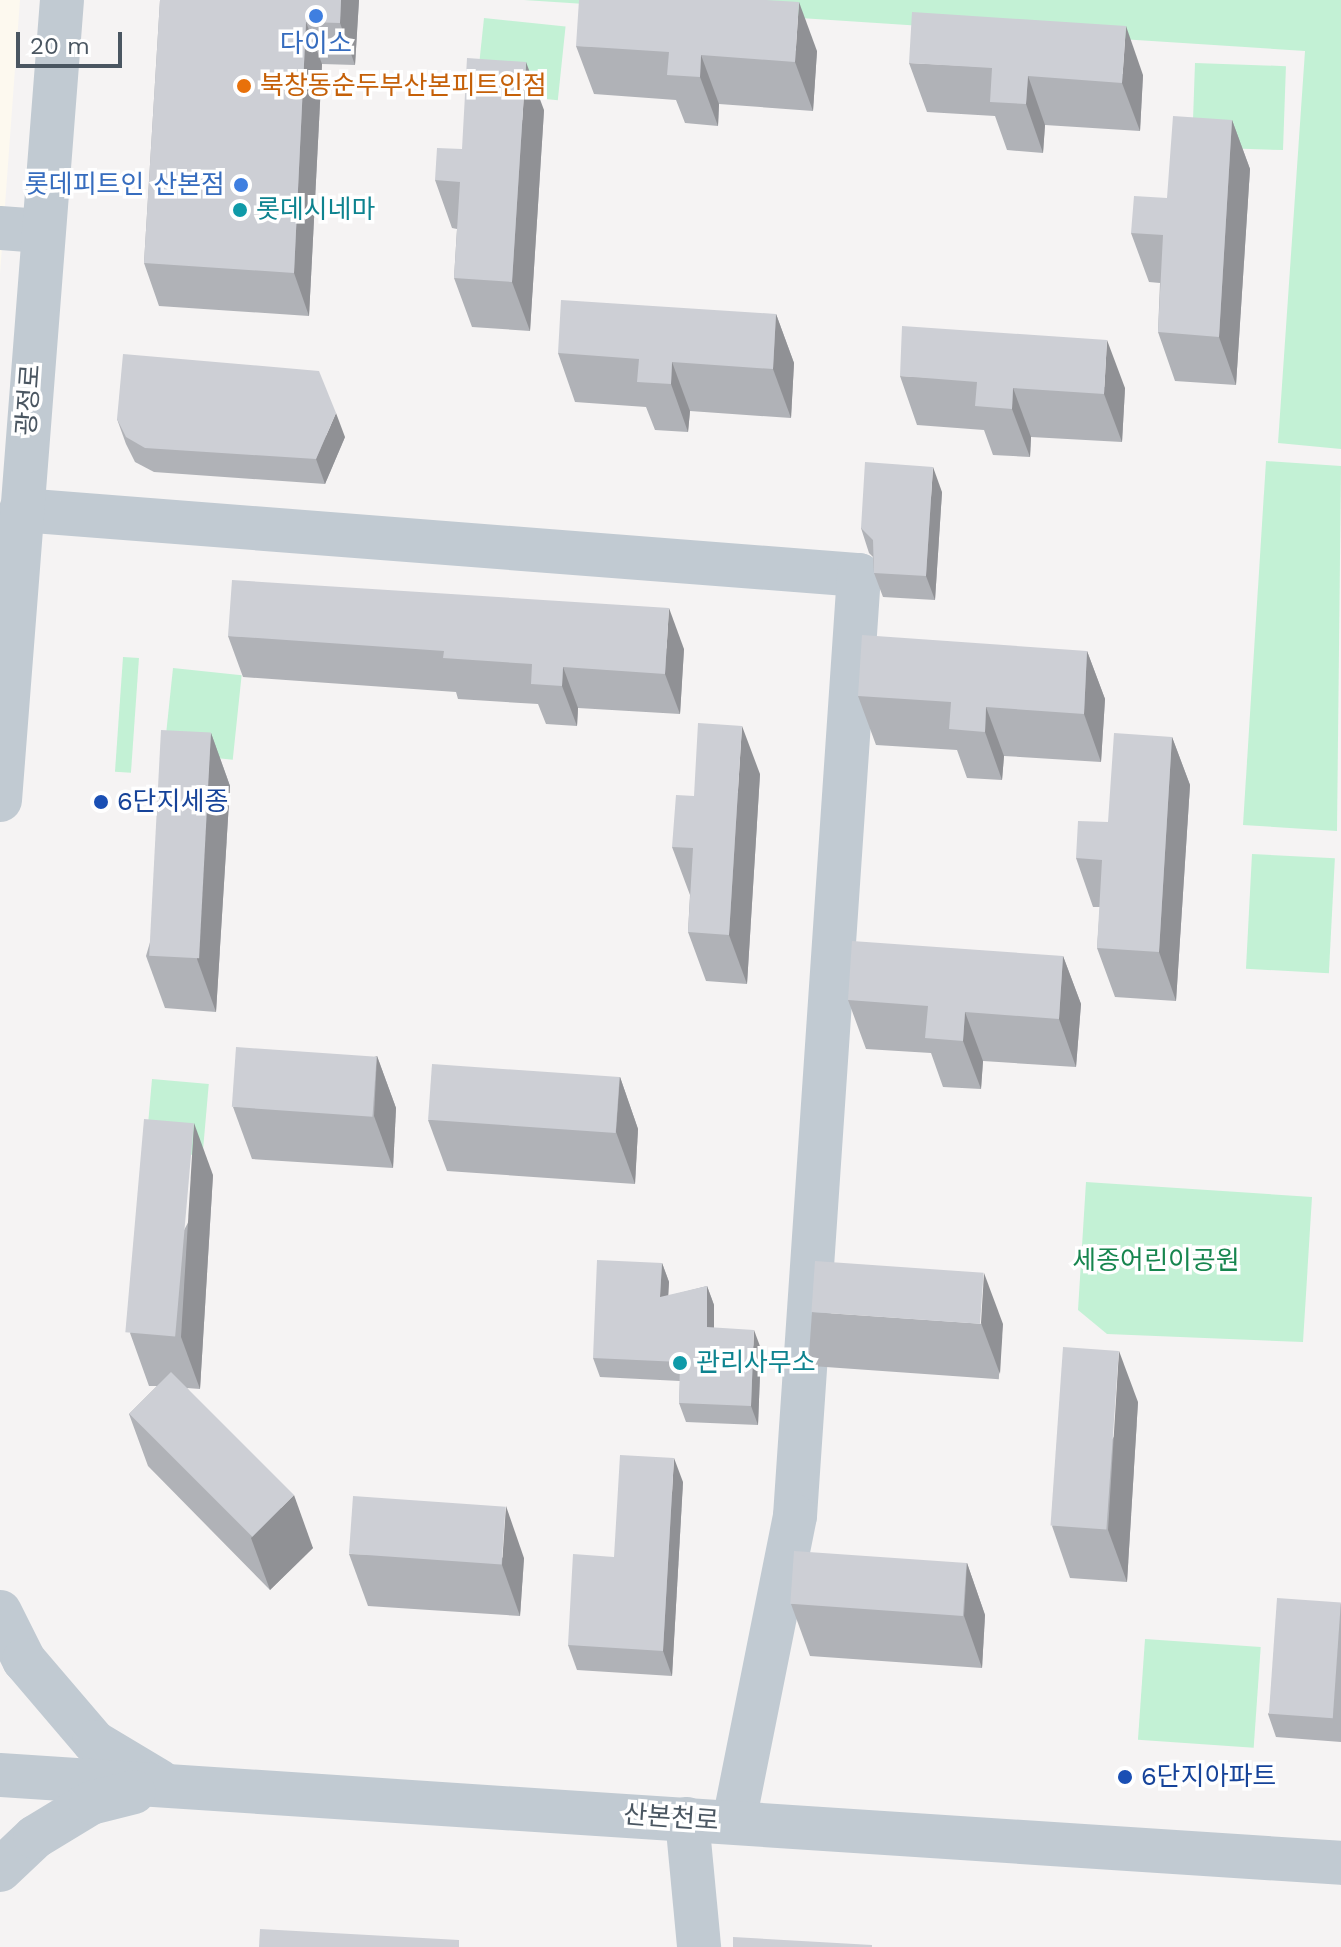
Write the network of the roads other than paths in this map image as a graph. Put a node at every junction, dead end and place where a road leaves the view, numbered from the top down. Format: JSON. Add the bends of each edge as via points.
{"nodes":[{"id":1,"x":62,"y":0,"type":"edge"},
{"id":2,"x":21,"y":229,"type":"edge"},
{"id":3,"x":21,"y":510,"type":"junction"},
{"id":4,"x":2,"y":739,"type":"edge"},
{"id":5,"x":0,"y":800,"type":"edge"},
{"id":6,"x":0,"y":1612,"type":"edge"},
{"id":7,"x":0,"y":1775,"type":"edge"},
{"id":8,"x":165,"y":1784,"type":"junction"},
{"id":9,"x":687,"y":1819,"type":"junction"},
{"id":10,"x":734,"y":1822,"type":"junction"},
{"id":11,"x":1341,"y":1863,"type":"edge"},
{"id":12,"x":0,"y":1870,"type":"edge"},
{"id":13,"x":699,"y":1947,"type":"edge"}],
"edges":[{"from":1,"to":2,"type":"street","name":"광정로"},
{"from":2,"to":3,"type":"street","name":"광정로"},
{"from":3,"to":4,"type":"street","name":"광정로"},
{"from":3,"to":10,"type":"street","via":[[859,575],[795,1516]]},
{"from":4,"to":5,"type":"street","name":"광정로"},
{"from":6,"to":8,"type":"street","via":[[24,1660],[94,1742]]},
{"from":7,"to":8,"type":"street","name":"산본천로"},
{"from":8,"to":9,"type":"street","name":"산본천로"},
{"from":8,"to":12,"type":"street","via":[[91,1803],[35,1837]]},
{"from":9,"to":10,"type":"street","name":"산본천로"},
{"from":9,"to":13,"type":"street"},
{"from":10,"to":11,"type":"street","name":"산본천로"}]}
